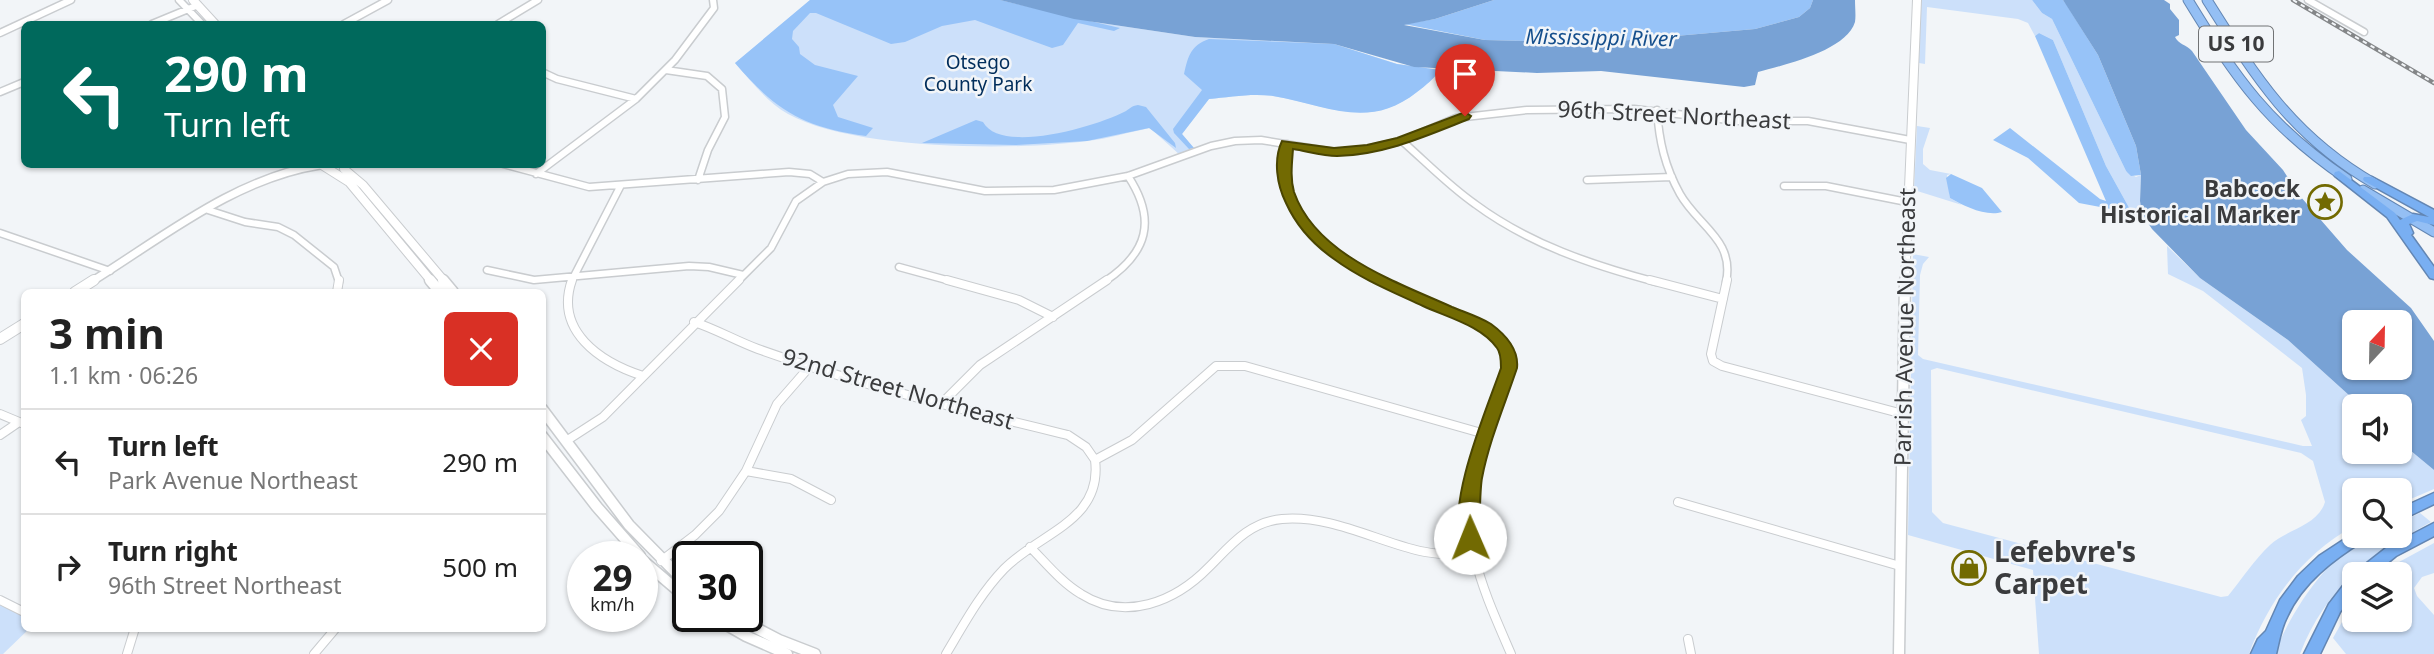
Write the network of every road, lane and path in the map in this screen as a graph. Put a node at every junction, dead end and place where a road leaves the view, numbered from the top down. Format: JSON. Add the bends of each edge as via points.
{"nodes":[{"id":1,"x":71,"y":0,"type":"edge"},
{"id":2,"x":179,"y":0,"type":"edge"},
{"id":3,"x":388,"y":0,"type":"edge"},
{"id":4,"x":538,"y":0,"type":"edge"},
{"id":5,"x":1917,"y":0,"type":"edge"},
{"id":6,"x":2188,"y":0,"type":"edge"},
{"id":7,"x":2207,"y":0,"type":"edge"},
{"id":8,"x":2309,"y":0,"type":"edge"},
{"id":9,"x":714,"y":1,"type":"edge"},
{"id":10,"x":196,"y":3,"type":"edge"},
{"id":11,"x":187,"y":9,"type":"junction"},
{"id":12,"x":26,"y":21,"type":"edge"},
{"id":13,"x":159,"y":21,"type":"edge"},
{"id":14,"x":199,"y":21,"type":"edge"},
{"id":15,"x":212,"y":21,"type":"edge"},
{"id":16,"x":350,"y":21,"type":"edge"},
{"id":17,"x":503,"y":21,"type":"edge"},
{"id":18,"x":21,"y":23,"type":"edge"},
{"id":19,"x":2364,"y":32,"type":"dead end"},
{"id":20,"x":0,"y":33,"type":"edge"},
{"id":21,"x":666,"y":71,"type":"junction"},
{"id":22,"x":546,"y":74,"type":"edge"},
{"id":23,"x":21,"y":83,"type":"edge"},
{"id":24,"x":0,"y":92,"type":"edge"},
{"id":25,"x":636,"y":100,"type":"junction"},
{"id":26,"x":1657,"y":110,"type":"junction"},
{"id":27,"x":1910,"y":140,"type":"junction"},
{"id":28,"x":1402,"y":141,"type":"junction"},
{"id":29,"x":1287,"y":144,"type":"junction"},
{"id":30,"x":546,"y":167,"type":"edge"},
{"id":31,"x":294,"y":168,"type":"edge"},
{"id":32,"x":304,"y":168,"type":"edge"},
{"id":33,"x":325,"y":168,"type":"edge"},
{"id":34,"x":344,"y":168,"type":"edge"},
{"id":35,"x":516,"y":168,"type":"edge"},
{"id":36,"x":544,"y":168,"type":"edge"},
{"id":37,"x":289,"y":171,"type":"junction"},
{"id":38,"x":536,"y":174,"type":"junction"},
{"id":39,"x":2339,"y":174,"type":"junction"},
{"id":40,"x":1128,"y":176,"type":"junction"},
{"id":41,"x":1672,"y":177,"type":"junction"},
{"id":42,"x":2368,"y":179,"type":"joint"},
{"id":43,"x":698,"y":180,"type":"junction"},
{"id":44,"x":1587,"y":180,"type":"dead end"},
{"id":45,"x":823,"y":183,"type":"junction"},
{"id":46,"x":1784,"y":186,"type":"dead end"},
{"id":47,"x":620,"y":187,"type":"junction"},
{"id":48,"x":1907,"y":202,"type":"junction"},
{"id":49,"x":208,"y":210,"type":"junction"},
{"id":50,"x":2410,"y":219,"type":"junction"},
{"id":51,"x":2434,"y":219,"type":"edge"},
{"id":52,"x":2434,"y":232,"type":"edge"},
{"id":53,"x":0,"y":233,"type":"edge"},
{"id":54,"x":2410,"y":240,"type":"junction"},
{"id":55,"x":899,"y":267,"type":"dead end"},
{"id":56,"x":487,"y":270,"type":"dead end"},
{"id":57,"x":110,"y":271,"type":"junction"},
{"id":58,"x":743,"y":275,"type":"junction"},
{"id":59,"x":2434,"y":275,"type":"edge"},
{"id":60,"x":574,"y":277,"type":"junction"},
{"id":61,"x":80,"y":289,"type":"edge"},
{"id":62,"x":338,"y":289,"type":"edge"},
{"id":63,"x":438,"y":289,"type":"edge"},
{"id":64,"x":450,"y":289,"type":"edge"},
{"id":65,"x":1723,"y":299,"type":"junction"},
{"id":66,"x":1053,"y":317,"type":"junction"},
{"id":67,"x":694,"y":322,"type":"junction"},
{"id":68,"x":21,"y":326,"type":"edge"},
{"id":69,"x":0,"y":339,"type":"edge"},
{"id":70,"x":811,"y":365,"type":"junction"},
{"id":71,"x":643,"y":376,"type":"junction"},
{"id":72,"x":940,"y":405,"type":"junction"},
{"id":73,"x":0,"y":414,"type":"edge"},
{"id":74,"x":546,"y":414,"type":"edge"},
{"id":75,"x":1903,"y":414,"type":"junction"},
{"id":76,"x":21,"y":423,"type":"edge"},
{"id":77,"x":21,"y":424,"type":"edge"},
{"id":78,"x":1485,"y":434,"type":"junction"},
{"id":79,"x":0,"y":435,"type":"edge"},
{"id":80,"x":567,"y":443,"type":"junction"},
{"id":81,"x":547,"y":446,"type":"edge"},
{"id":82,"x":1095,"y":460,"type":"junction"},
{"id":83,"x":746,"y":471,"type":"junction"},
{"id":84,"x":2434,"y":498,"type":"edge"},
{"id":85,"x":831,"y":500,"type":"dead end"},
{"id":86,"x":1678,"y":502,"type":"dead end"},
{"id":87,"x":2412,"y":509,"type":"edge"},
{"id":88,"x":2434,"y":529,"type":"edge"},
{"id":89,"x":626,"y":541,"type":"edge"},
{"id":90,"x":1030,"y":547,"type":"junction"},
{"id":91,"x":2343,"y":548,"type":"edge"},
{"id":92,"x":1474,"y":556,"type":"junction"},
{"id":93,"x":661,"y":561,"type":"junction"},
{"id":94,"x":2378,"y":562,"type":"edge"},
{"id":95,"x":1900,"y":566,"type":"junction"},
{"id":96,"x":672,"y":571,"type":"edge"},
{"id":97,"x":658,"y":573,"type":"edge"},
{"id":98,"x":672,"y":586,"type":"edge"},
{"id":99,"x":2342,"y":598,"type":"edge"},
{"id":100,"x":0,"y":600,"type":"edge"},
{"id":101,"x":21,"y":610,"type":"edge"},
{"id":102,"x":134,"y":632,"type":"edge"},
{"id":103,"x":333,"y":632,"type":"edge"},
{"id":104,"x":739,"y":632,"type":"edge"},
{"id":105,"x":763,"y":632,"type":"edge"},
{"id":106,"x":2276,"y":632,"type":"junction"},
{"id":107,"x":1689,"y":639,"type":"dead end"},
{"id":108,"x":127,"y":654,"type":"edge"},
{"id":109,"x":314,"y":654,"type":"edge"},
{"id":110,"x":787,"y":654,"type":"edge"},
{"id":111,"x":815,"y":654,"type":"edge"},
{"id":112,"x":946,"y":654,"type":"edge"},
{"id":113,"x":1511,"y":654,"type":"edge"},
{"id":114,"x":1692,"y":654,"type":"edge"},
{"id":115,"x":1899,"y":654,"type":"edge"},
{"id":116,"x":2259,"y":654,"type":"edge"},
{"id":117,"x":2269,"y":654,"type":"edge"},
{"id":118,"x":2313,"y":654,"type":"edge"}],
"edges":[{"from":1,"to":12,"type":"street"},
{"from":2,"to":11,"type":"street"},
{"from":3,"to":16,"type":"street"},
{"from":4,"to":17,"type":"street"},
{"from":5,"to":27,"type":"main road","name":"Parrish Avenue Northeast"},
{"from":6,"to":39,"type":"highway","number":"US 10","via":[[2260,107]]},
{"from":7,"to":42,"type":"highway","number":"US 10","via":[[2276,104],[2317,145],[2351,172]]},
{"from":8,"to":19,"type":"street"},
{"from":9,"to":21,"type":"street","via":[[714,8]]},
{"from":10,"to":11,"type":"street"},
{"from":10,"to":15,"type":"main road"},
{"from":11,"to":13,"type":"street"},
{"from":11,"to":14,"type":"street"},
{"from":18,"to":20,"type":"street"},
{"from":21,"to":25,"type":"street"},
{"from":21,"to":43,"type":"street","via":[[701,74],[722,89],[726,110]]},
{"from":22,"to":25,"type":"street"},
{"from":23,"to":24,"type":"street"},
{"from":25,"to":30,"type":"street"},
{"from":26,"to":27,"type":"street","name":"96th Street Northeast","via":[[1737,121],[1820,122]]},
{"from":26,"to":28,"type":"street","name":"96th Street Northeast","via":[[1495,112],[1456,118]]},
{"from":26,"to":41,"type":"street","via":[[1659,150]]},
{"from":27,"to":48,"type":"main road","name":"Parrish Avenue Northeast"},
{"from":28,"to":29,"type":"street","name":"96th Street Northeast","via":[[1334,152]]},
{"from":28,"to":65,"type":"street","via":[[1475,205],[1550,247],[1612,270]]},
{"from":29,"to":40,"type":"street","name":"96th Street Northeast","via":[[1253,139],[1221,143]]},
{"from":29,"to":78,"type":"street","via":[[1287,191],[1324,244],[1372,276],[1484,327],[1505,345],[1509,368]]},
{"from":31,"to":37,"type":"street"},
{"from":32,"to":37,"type":"street"},
{"from":33,"to":63,"type":"main road","via":[[349,182]]},
{"from":34,"to":64,"type":"main road"},
{"from":35,"to":38,"type":"street"},
{"from":36,"to":38,"type":"street"},
{"from":37,"to":49,"type":"street"},
{"from":38,"to":47,"type":"street","via":[[589,187]]},
{"from":39,"to":50,"type":"highway","number":"US 10"},
{"from":39,"to":54,"type":"highway","via":[[2386,211]]},
{"from":40,"to":45,"type":"street","name":"96th Street Northeast","via":[[1033,192],[973,190],[880,172],[848,174]]},
{"from":40,"to":66,"type":"street","via":[[1146,206],[1147,228],[1140,246],[1121,270]]},
{"from":41,"to":44,"type":"street"},
{"from":41,"to":65,"type":"street","via":[[1690,210],[1728,258]]},
{"from":42,"to":51,"type":"highway"},
{"from":43,"to":45,"type":"street","via":[[798,172]]},
{"from":43,"to":47,"type":"street"},
{"from":45,"to":58,"type":"street","name":"96th Street Northeast","via":[[792,204],[775,242]]},
{"from":46,"to":48,"type":"street","via":[[1830,187]]},
{"from":47,"to":60,"type":"street"},
{"from":48,"to":75,"type":"main road","name":"Parrish Avenue Northeast"},
{"from":49,"to":57,"type":"street"},
{"from":49,"to":62,"type":"street","via":[[291,233],[334,267],[340,281]]},
{"from":50,"to":51,"type":"highway"},
{"from":50,"to":52,"type":"highway","number":"US 10"},
{"from":50,"to":54,"type":"highway","via":[[2403,223]]},
{"from":53,"to":57,"type":"street"},
{"from":54,"to":59,"type":"highway"},
{"from":55,"to":66,"type":"street","via":[[1020,300]]},
{"from":56,"to":60,"type":"street","via":[[524,279]]},
{"from":57,"to":61,"type":"street"},
{"from":58,"to":60,"type":"street","via":[[699,266]]},
{"from":58,"to":67,"type":"street","name":"96th Street Northeast"},
{"from":60,"to":71,"type":"street","via":[[568,320],[604,361]]},
{"from":65,"to":75,"type":"street","via":[[1713,361]]},
{"from":66,"to":72,"type":"street","via":[[980,365]]},
{"from":67,"to":70,"type":"street","name":"92nd Street Northeast"},
{"from":67,"to":71,"type":"street","name":"96th Street Northeast"},
{"from":68,"to":69,"type":"street"},
{"from":70,"to":72,"type":"street","name":"92nd Street Northeast"},
{"from":70,"to":83,"type":"street","via":[[777,404]]},
{"from":71,"to":80,"type":"street","name":"96th Street Northeast","via":[[603,417]]},
{"from":72,"to":82,"type":"street","name":"92nd Street Northeast","via":[[1068,435]]},
{"from":73,"to":76,"type":"street"},
{"from":74,"to":80,"type":"main road"},
{"from":75,"to":95,"type":"main road","name":"Parrish Avenue Northeast"},
{"from":77,"to":79,"type":"street"},
{"from":78,"to":82,"type":"street","via":[[1226,364],[1211,368],[1132,440]]},
{"from":78,"to":92,"type":"street","via":[[1470,497]]},
{"from":80,"to":81,"type":"main road"},
{"from":80,"to":93,"type":"main road"},
{"from":81,"to":89,"type":"main road"},
{"from":82,"to":90,"type":"street","via":[[1097,487],[1090,500],[1070,521]]},
{"from":83,"to":85,"type":"street","via":[[791,479]]},
{"from":83,"to":93,"type":"street","via":[[708,522]]},
{"from":84,"to":87,"type":"highway"},
{"from":86,"to":95,"type":"street"},
{"from":88,"to":94,"type":"highway"},
{"from":90,"to":92,"type":"street","via":[[1081,594],[1129,608],[1172,598],[1191,585],[1237,536],[1280,519],[1307,519],[1429,553]]},
{"from":90,"to":112,"type":"street","via":[[989,585]]},
{"from":91,"to":106,"type":"highway","via":[[2298,587],[2278,618]]},
{"from":92,"to":113,"type":"street"},
{"from":93,"to":96,"type":"main road"},
{"from":95,"to":115,"type":"main road","name":"Parrish Avenue Northeast"},
{"from":97,"to":98,"type":"main road"},
{"from":99,"to":118,"type":"highway"},
{"from":100,"to":101,"type":"street"},
{"from":102,"to":108,"type":"street"},
{"from":103,"to":109,"type":"street"},
{"from":104,"to":110,"type":"main road"},
{"from":105,"to":111,"type":"main road"},
{"from":106,"to":116,"type":"highway"},
{"from":106,"to":117,"type":"highway"},
{"from":107,"to":114,"type":"street"}]}
